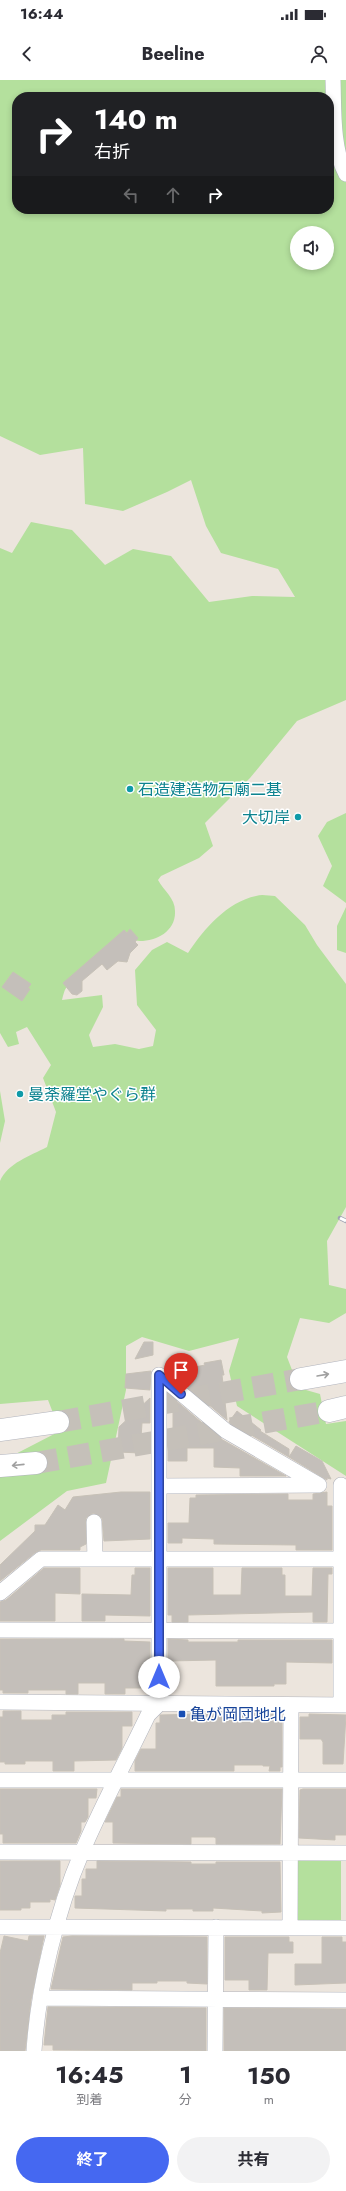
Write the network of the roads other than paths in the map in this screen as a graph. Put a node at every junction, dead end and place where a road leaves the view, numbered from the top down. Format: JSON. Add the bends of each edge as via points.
{"nodes":[{"id":1,"x":333,"y":80,"type":"edge"},
{"id":2,"x":333,"y":92,"type":"edge"},
{"id":3,"x":334,"y":125,"type":"edge"},
{"id":4,"x":346,"y":174,"type":"edge"},
{"id":5,"x":346,"y":1371,"type":"edge"},
{"id":6,"x":301,"y":1379,"type":"tunnel mouth"},
{"id":7,"x":58,"y":1422,"type":"tunnel mouth"},
{"id":8,"x":32,"y":1427,"type":"junction"},
{"id":9,"x":0,"y":1430,"type":"edge"},
{"id":10,"x":0,"y":1444,"type":"edge"},
{"id":11,"x":36,"y":1463,"type":"tunnel mouth"},
{"id":12,"x":0,"y":1466,"type":"edge"},
{"id":13,"x":319,"y":1485,"type":"junction"},
{"id":14,"x":343,"y":1485,"type":"edge"},
{"id":15,"x":159,"y":1486,"type":"junction"},
{"id":16,"x":94,"y":1522,"type":"dead end"},
{"id":17,"x":95,"y":1559,"type":"junction"},
{"id":18,"x":159,"y":1559,"type":"junction"},
{"id":19,"x":343,"y":1559,"type":"edge"},
{"id":20,"x":0,"y":1593,"type":"edge"},
{"id":21,"x":0,"y":1630,"type":"edge"},
{"id":22,"x":159,"y":1630,"type":"junction"},
{"id":23,"x":343,"y":1631,"type":"edge"},
{"id":24,"x":0,"y":1702,"type":"edge"},
{"id":25,"x":159,"y":1704,"type":"junction"},
{"id":26,"x":291,"y":1705,"type":"junction"},
{"id":27,"x":343,"y":1705,"type":"edge"},
{"id":28,"x":0,"y":1780,"type":"edge"},
{"id":29,"x":117,"y":1780,"type":"junction"},
{"id":30,"x":291,"y":1780,"type":"junction"},
{"id":31,"x":346,"y":1780,"type":"edge"},
{"id":32,"x":0,"y":1852,"type":"edge"},
{"id":33,"x":82,"y":1852,"type":"junction"},
{"id":34,"x":290,"y":1853,"type":"junction"},
{"id":35,"x":346,"y":1853,"type":"edge"},
{"id":36,"x":0,"y":1927,"type":"edge"},
{"id":37,"x":56,"y":1927,"type":"junction"},
{"id":38,"x":290,"y":1927,"type":"junction"},
{"id":39,"x":216,"y":1928,"type":"junction"},
{"id":40,"x":346,"y":1928,"type":"edge"},
{"id":41,"x":41,"y":1998,"type":"junction"},
{"id":42,"x":216,"y":1999,"type":"junction"},
{"id":43,"x":346,"y":2000,"type":"edge"},
{"id":44,"x":34,"y":2051,"type":"edge"},
{"id":45,"x":215,"y":2051,"type":"edge"}],
"edges":[{"from":1,"to":2,"type":"street"},
{"from":3,"to":4,"type":"street","via":[[341,165]]},
{"from":6,"to":5,"type":"main road","one_way":true},
{"from":7,"to":8,"type":"main road"},
{"from":8,"to":9,"type":"main road"},
{"from":8,"to":10,"type":"main road"},
{"from":11,"to":12,"type":"main road","one_way":true},
{"from":13,"to":14,"type":"street"},
{"from":13,"to":15,"type":"street"},
{"from":13,"to":15,"type":"street","via":[[226,1431],[159,1375]]},
{"from":14,"to":19,"type":"street"},
{"from":15,"to":18,"type":"street"},
{"from":16,"to":17,"type":"street"},
{"from":17,"to":18,"type":"street"},
{"from":17,"to":20,"type":"street","via":[[41,1559]]},
{"from":18,"to":19,"type":"street"},
{"from":18,"to":22,"type":"street"},
{"from":19,"to":23,"type":"street"},
{"from":21,"to":22,"type":"street"},
{"from":22,"to":23,"type":"street"},
{"from":22,"to":25,"type":"street"},
{"from":23,"to":27,"type":"street"},
{"from":24,"to":25,"type":"street"},
{"from":25,"to":26,"type":"street"},
{"from":25,"to":29,"type":"street","via":[[148,1715]]},
{"from":26,"to":27,"type":"street"},
{"from":26,"to":30,"type":"street"},
{"from":28,"to":29,"type":"street"},
{"from":29,"to":30,"type":"street"},
{"from":29,"to":33,"type":"street"},
{"from":30,"to":31,"type":"street"},
{"from":30,"to":34,"type":"street"},
{"from":32,"to":33,"type":"street"},
{"from":33,"to":34,"type":"street"},
{"from":33,"to":37,"type":"street"},
{"from":34,"to":35,"type":"street"},
{"from":34,"to":38,"type":"street"},
{"from":36,"to":37,"type":"street"},
{"from":37,"to":39,"type":"street"},
{"from":37,"to":41,"type":"street"},
{"from":38,"to":39,"type":"street"},
{"from":38,"to":40,"type":"street"},
{"from":39,"to":42,"type":"street"},
{"from":41,"to":42,"type":"street"},
{"from":41,"to":44,"type":"street"},
{"from":42,"to":43,"type":"street"},
{"from":42,"to":45,"type":"street"}]}
